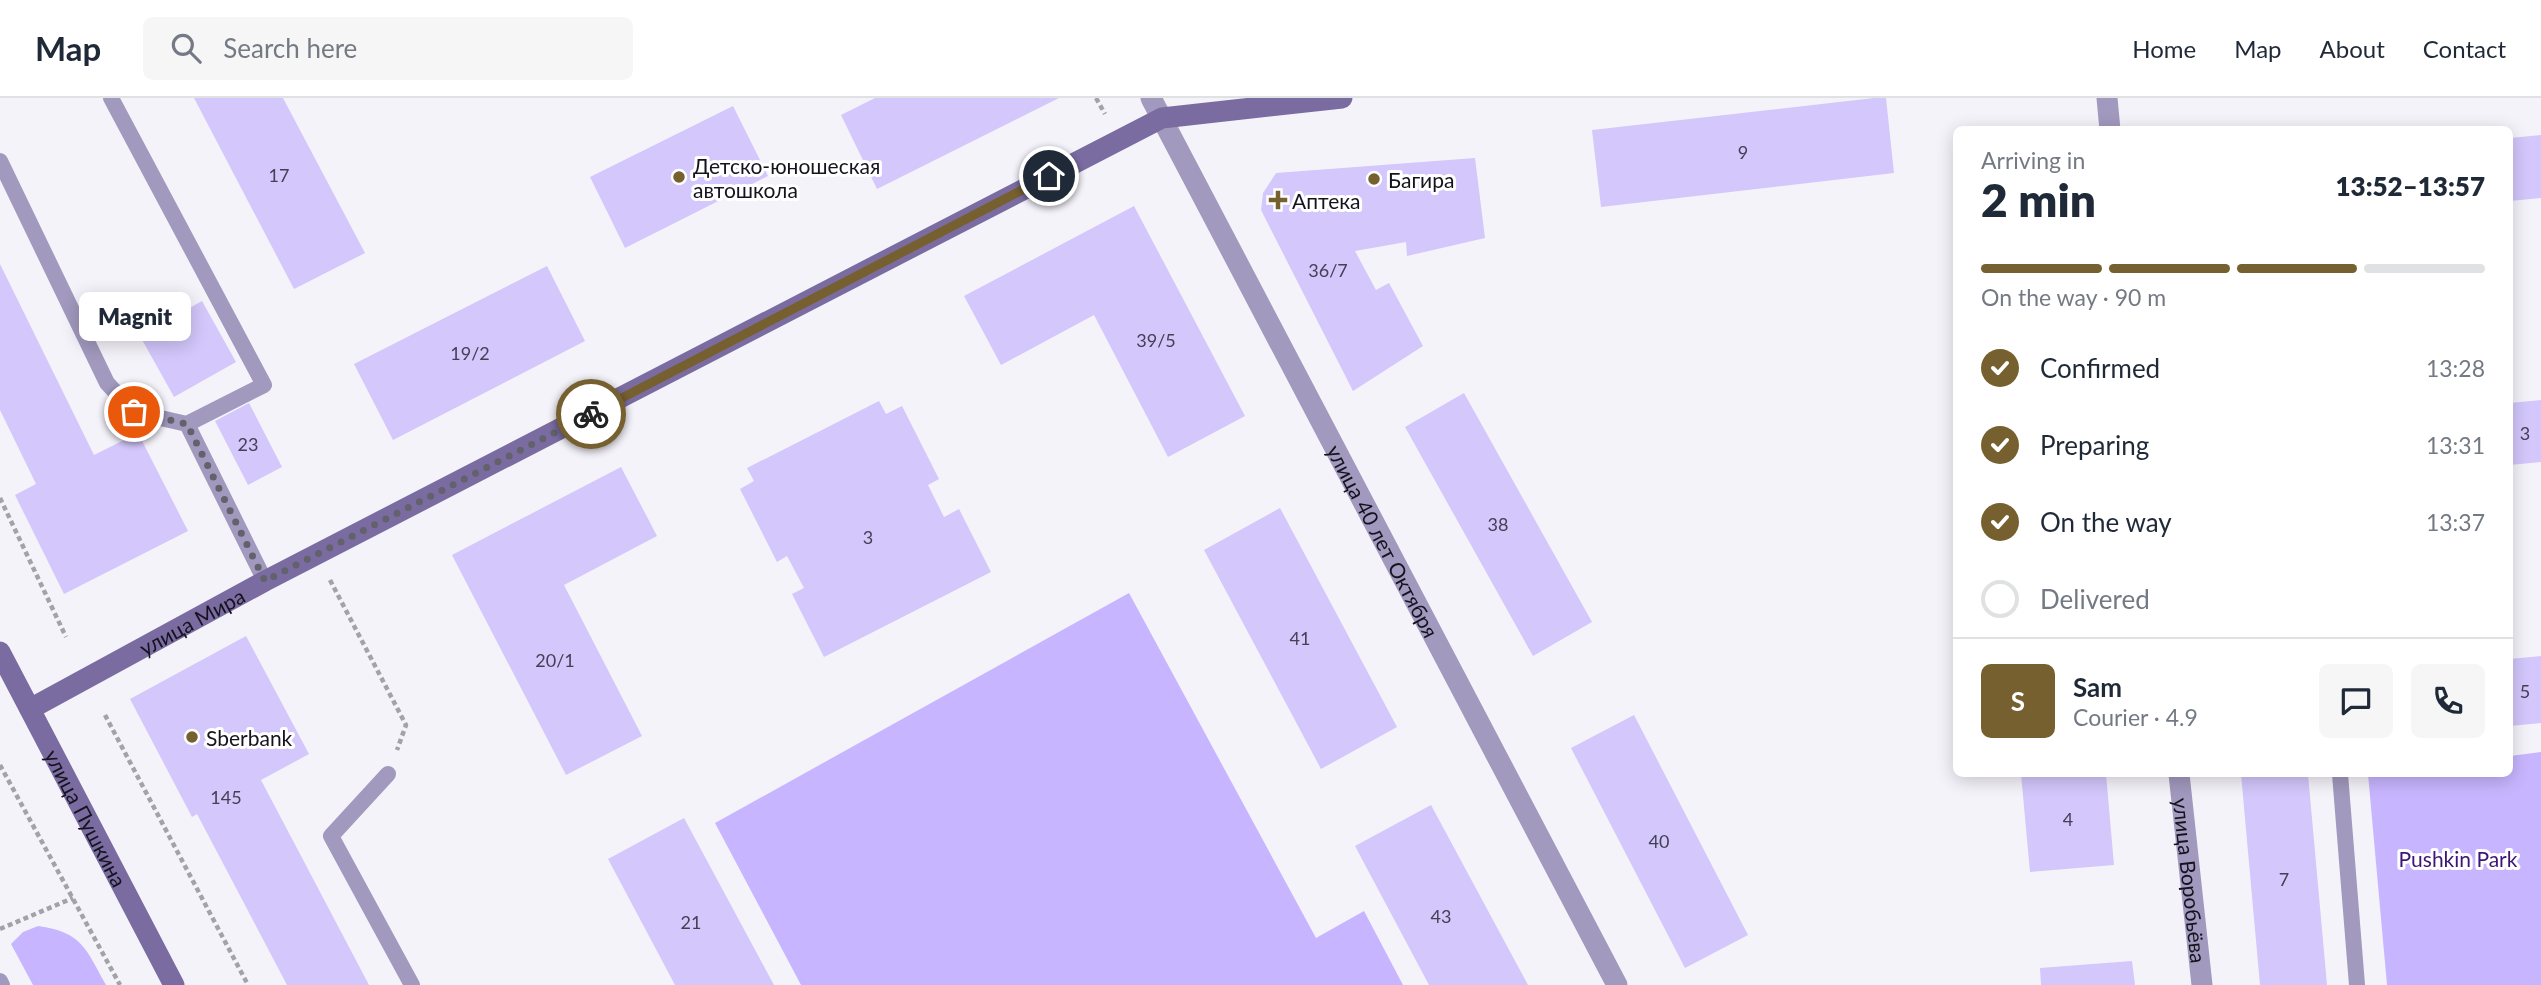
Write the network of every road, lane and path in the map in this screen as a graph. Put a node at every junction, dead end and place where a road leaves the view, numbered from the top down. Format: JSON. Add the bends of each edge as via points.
{"nodes":[{"id":1,"x":111,"y":98,"type":"edge"},
{"id":2,"x":1152,"y":98,"type":"edge"},
{"id":3,"x":1342,"y":98,"type":"edge"},
{"id":4,"x":2107,"y":98,"type":"edge"},
{"id":5,"x":1162,"y":118,"type":"junction"},
{"id":6,"x":2110,"y":126,"type":"edge"},
{"id":7,"x":0,"y":161,"type":"edge"},
{"id":8,"x":187,"y":424,"type":"junction"},
{"id":9,"x":0,"y":498,"type":"edge"},
{"id":10,"x":316,"y":555,"type":"junction"},
{"id":11,"x":265,"y":581,"type":"junction"},
{"id":12,"x":66,"y":637,"type":"dead end"},
{"id":13,"x":0,"y":652,"type":"edge"},
{"id":14,"x":30,"y":709,"type":"junction"},
{"id":15,"x":105,"y":715,"type":"dead end"},
{"id":16,"x":0,"y":765,"type":"edge"},
{"id":17,"x":388,"y":774,"type":"joint"},
{"id":18,"x":2179,"y":777,"type":"edge"},
{"id":19,"x":2340,"y":777,"type":"edge"},
{"id":20,"x":73,"y":898,"type":"junction"},
{"id":21,"x":0,"y":929,"type":"edge"},
{"id":22,"x":120,"y":985,"type":"edge"},
{"id":23,"x":174,"y":985,"type":"edge"},
{"id":24,"x":248,"y":985,"type":"edge"},
{"id":25,"x":412,"y":985,"type":"edge"},
{"id":26,"x":1617,"y":985,"type":"edge"},
{"id":27,"x":2202,"y":985,"type":"edge"},
{"id":28,"x":2357,"y":985,"type":"edge"}],
"edges":[{"from":1,"to":8,"type":"lane","via":[[264,385]]},
{"from":2,"to":5,"type":"street","name":"улица 40 лет Октября"},
{"from":3,"to":5,"type":"street","name":"улица Мира"},
{"from":4,"to":6,"type":"street"},
{"from":5,"to":10,"type":"street","name":"улица Мира"},
{"from":5,"to":26,"type":"street","name":"улица 40 лет Октября"},
{"from":7,"to":8,"type":"lane","via":[[107,383],[134,412]]},
{"from":8,"to":11,"type":"lane"},
{"from":9,"to":12,"type":"path"},
{"from":10,"to":11,"type":"street","name":"улица Мира"},
{"from":10,"to":17,"type":"path","via":[[406,725]]},
{"from":11,"to":14,"type":"street","name":"улица Мира"},
{"from":13,"to":14,"type":"street","name":"улица Пушкина"},
{"from":14,"to":23,"type":"street","name":"улица Пушкина"},
{"from":15,"to":24,"type":"path"},
{"from":16,"to":20,"type":"path"},
{"from":17,"to":25,"type":"lane","via":[[331,836]]},
{"from":18,"to":27,"type":"street","name":"улица Воробьёва"},
{"from":19,"to":28,"type":"lane"},
{"from":20,"to":21,"type":"path"},
{"from":20,"to":22,"type":"path"}]}
